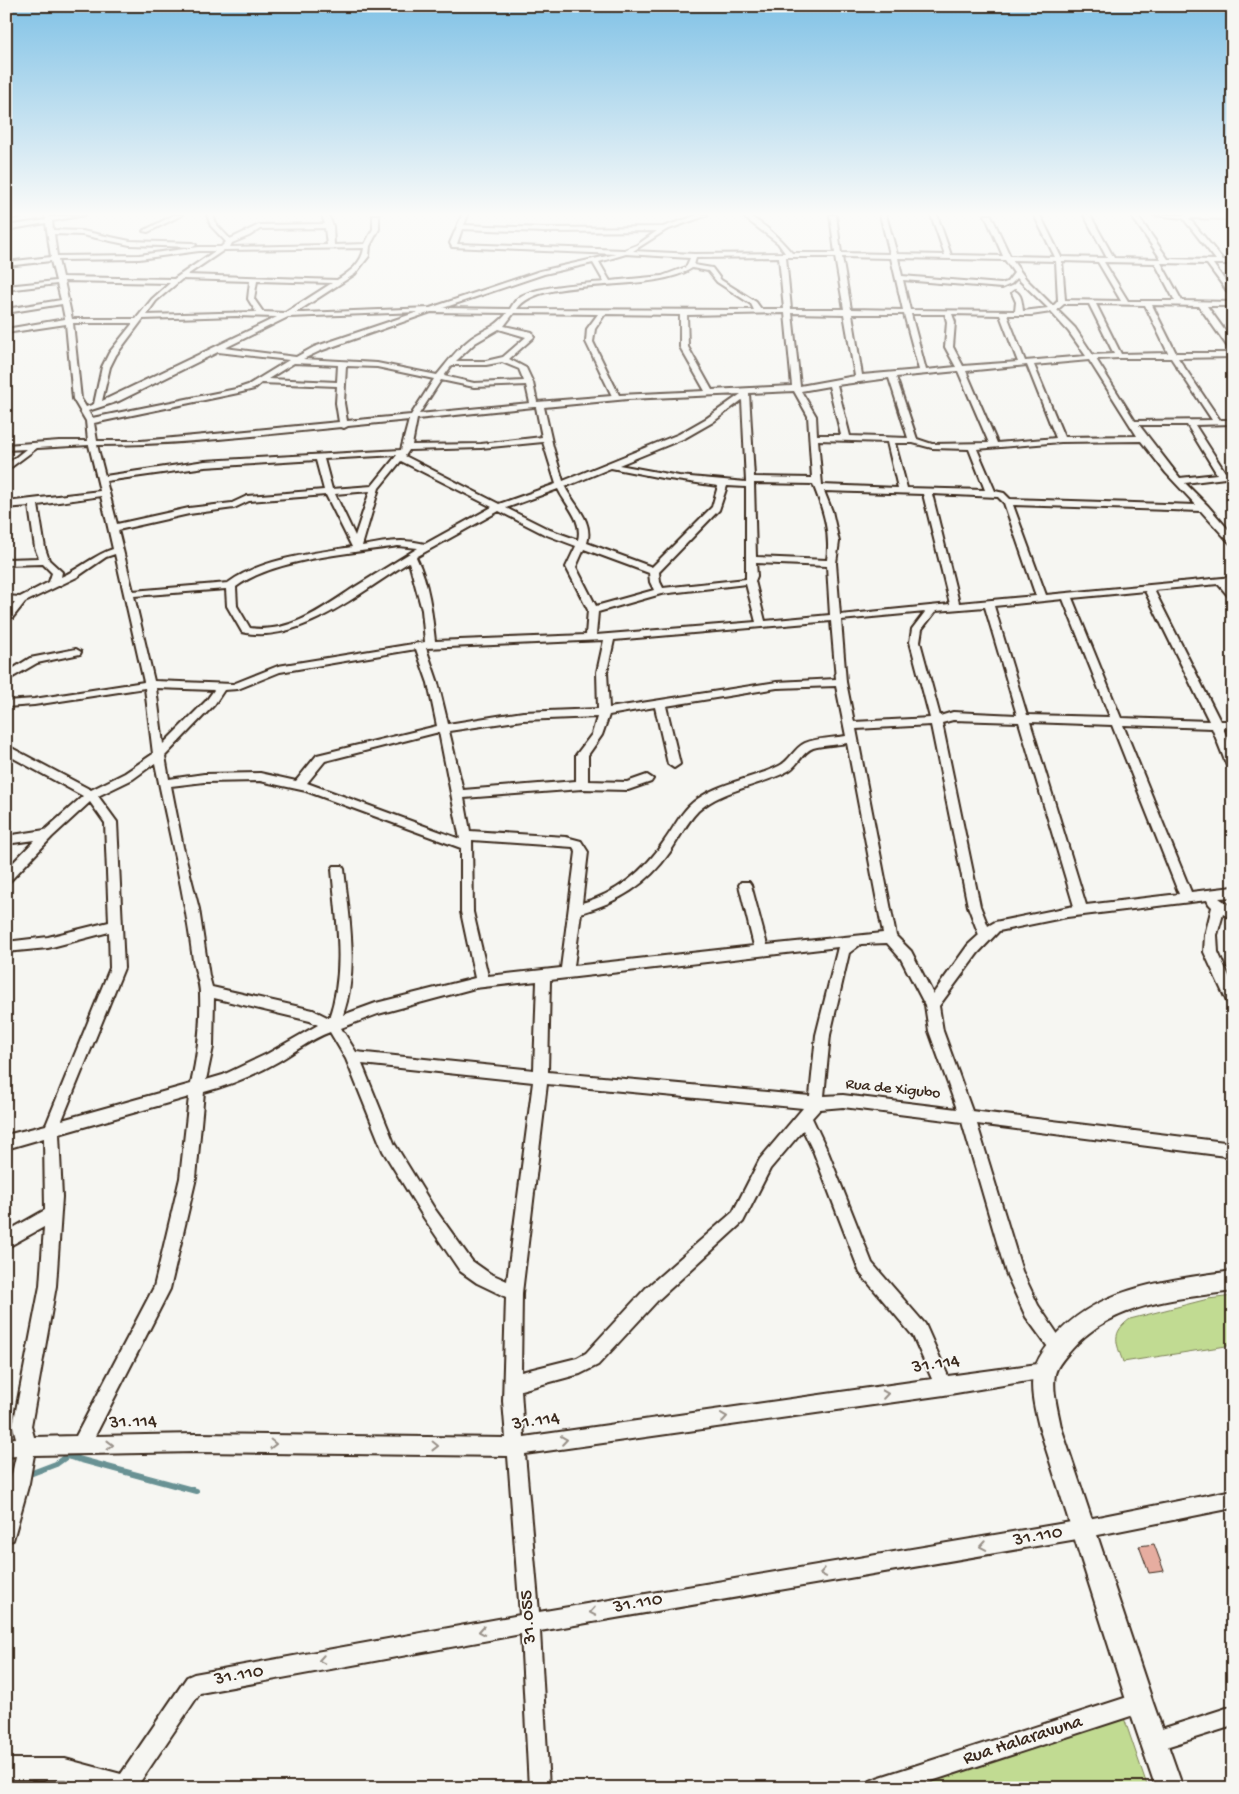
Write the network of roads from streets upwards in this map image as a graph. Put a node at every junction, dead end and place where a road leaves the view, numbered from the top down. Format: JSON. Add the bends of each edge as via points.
{"nodes":[{"id":1,"x":64,"y":299,"type":"edge"},
{"id":2,"x":155,"y":299,"type":"edge"},
{"id":3,"x":251,"y":299,"type":"edge"},
{"id":4,"x":312,"y":299,"type":"edge"},
{"id":5,"x":465,"y":299,"type":"edge"},
{"id":6,"x":523,"y":299,"type":"edge"},
{"id":7,"x":747,"y":299,"type":"edge"},
{"id":8,"x":788,"y":299,"type":"edge"},
{"id":9,"x":846,"y":299,"type":"edge"},
{"id":10,"x":904,"y":299,"type":"edge"},
{"id":11,"x":1018,"y":299,"type":"edge"},
{"id":12,"x":1043,"y":299,"type":"edge"},
{"id":13,"x":1062,"y":299,"type":"edge"},
{"id":14,"x":1123,"y":299,"type":"edge"},
{"id":15,"x":1177,"y":299,"type":"edge"},
{"id":16,"x":64,"y":302,"type":"junction"},
{"id":17,"x":1062,"y":302,"type":"junction"},
{"id":18,"x":1090,"y":302,"type":"junction"},
{"id":19,"x":1147,"y":302,"type":"junction"},
{"id":20,"x":1179,"y":302,"type":"junction"},
{"id":21,"x":1126,"y":303,"type":"junction"},
{"id":22,"x":1201,"y":303,"type":"junction"},
{"id":23,"x":1233,"y":304,"type":"edge"},
{"id":24,"x":1054,"y":309,"type":"junction"},
{"id":25,"x":433,"y":310,"type":"junction"},
{"id":26,"x":6,"y":311,"type":"edge"},
{"id":27,"x":512,"y":311,"type":"junction"},
{"id":28,"x":789,"y":311,"type":"junction"},
{"id":29,"x":906,"y":311,"type":"junction"},
{"id":30,"x":948,"y":311,"type":"junction"},
{"id":31,"x":603,"y":312,"type":"junction"},
{"id":32,"x":759,"y":312,"type":"junction"},
{"id":33,"x":848,"y":312,"type":"junction"},
{"id":34,"x":683,"y":313,"type":"junction"},
{"id":35,"x":1002,"y":313,"type":"junction"},
{"id":36,"x":1019,"y":313,"type":"junction"},
{"id":37,"x":261,"y":314,"type":"junction"},
{"id":38,"x":288,"y":314,"type":"junction"},
{"id":39,"x":139,"y":319,"type":"junction"},
{"id":40,"x":69,"y":321,"type":"junction"},
{"id":41,"x":498,"y":327,"type":"junction"},
{"id":42,"x":6,"y":331,"type":"edge"},
{"id":43,"x":1233,"y":348,"type":"edge"},
{"id":44,"x":215,"y":349,"type":"junction"},
{"id":45,"x":1233,"y":355,"type":"edge"},
{"id":46,"x":1119,"y":356,"type":"junction"},
{"id":47,"x":1174,"y":357,"type":"junction"},
{"id":48,"x":504,"y":358,"type":"junction"},
{"id":49,"x":1092,"y":358,"type":"junction"},
{"id":50,"x":296,"y":360,"type":"junction"},
{"id":51,"x":450,"y":363,"type":"junction"},
{"id":52,"x":1026,"y":363,"type":"junction"},
{"id":53,"x":342,"y":364,"type":"junction"},
{"id":54,"x":961,"y":369,"type":"junction"},
{"id":55,"x":923,"y":372,"type":"junction"},
{"id":56,"x":892,"y":376,"type":"junction"},
{"id":57,"x":859,"y":378,"type":"junction"},
{"id":58,"x":438,"y":379,"type":"junction"},
{"id":59,"x":260,"y":381,"type":"junction"},
{"id":60,"x":832,"y":382,"type":"junction"},
{"id":61,"x":529,"y":383,"type":"junction"},
{"id":62,"x":340,"y":384,"type":"junction"},
{"id":63,"x":796,"y":388,"type":"junction"},
{"id":64,"x":710,"y":393,"type":"junction"},
{"id":65,"x":744,"y":393,"type":"junction"},
{"id":66,"x":617,"y":399,"type":"junction"},
{"id":67,"x":537,"y":405,"type":"junction"},
{"id":68,"x":97,"y":406,"type":"junction"},
{"id":69,"x":85,"y":410,"type":"junction"},
{"id":70,"x":413,"y":418,"type":"junction"},
{"id":71,"x":90,"y":421,"type":"junction"},
{"id":72,"x":1217,"y":421,"type":"junction"},
{"id":73,"x":1233,"y":422,"type":"edge"},
{"id":74,"x":1133,"y":423,"type":"junction"},
{"id":75,"x":1190,"y":423,"type":"junction"},
{"id":76,"x":344,"y":426,"type":"junction"},
{"id":77,"x":812,"y":437,"type":"junction"},
{"id":78,"x":846,"y":438,"type":"junction"},
{"id":79,"x":1145,"y":438,"type":"junction"},
{"id":80,"x":546,"y":439,"type":"junction"},
{"id":81,"x":890,"y":439,"type":"junction"},
{"id":82,"x":1061,"y":440,"type":"junction"},
{"id":83,"x":913,"y":441,"type":"junction"},
{"id":84,"x":93,"y":444,"type":"junction"},
{"id":85,"x":994,"y":445,"type":"junction"},
{"id":86,"x":34,"y":446,"type":"junction"},
{"id":87,"x":972,"y":447,"type":"junction"},
{"id":88,"x":6,"y":448,"type":"edge"},
{"id":89,"x":404,"y":452,"type":"junction"},
{"id":90,"x":320,"y":457,"type":"junction"},
{"id":91,"x":610,"y":465,"type":"junction"},
{"id":92,"x":6,"y":469,"type":"edge"},
{"id":93,"x":1233,"y":474,"type":"edge"},
{"id":94,"x":1223,"y":476,"type":"junction"},
{"id":95,"x":101,"y":479,"type":"junction"},
{"id":96,"x":1180,"y":482,"type":"junction"},
{"id":97,"x":749,"y":483,"type":"junction"},
{"id":98,"x":723,"y":484,"type":"junction"},
{"id":99,"x":560,"y":485,"type":"junction"},
{"id":100,"x":818,"y":485,"type":"junction"},
{"id":101,"x":376,"y":488,"type":"junction"},
{"id":102,"x":330,"y":491,"type":"junction"},
{"id":103,"x":903,"y":491,"type":"junction"},
{"id":104,"x":926,"y":491,"type":"junction"},
{"id":105,"x":105,"y":493,"type":"junction"},
{"id":106,"x":992,"y":493,"type":"junction"},
{"id":107,"x":1008,"y":502,"type":"junction"},
{"id":108,"x":33,"y":504,"type":"junction"},
{"id":109,"x":6,"y":505,"type":"edge"},
{"id":110,"x":497,"y":508,"type":"junction"},
{"id":111,"x":1205,"y":508,"type":"junction"},
{"id":112,"x":113,"y":528,"type":"junction"},
{"id":113,"x":1233,"y":541,"type":"edge"},
{"id":114,"x":582,"y":545,"type":"junction"},
{"id":115,"x":356,"y":547,"type":"junction"},
{"id":116,"x":424,"y":547,"type":"junction"},
{"id":117,"x":118,"y":550,"type":"junction"},
{"id":118,"x":412,"y":557,"type":"junction"},
{"id":119,"x":752,"y":560,"type":"junction"},
{"id":120,"x":45,"y":561,"type":"junction"},
{"id":121,"x":6,"y":562,"type":"edge"},
{"id":122,"x":831,"y":563,"type":"junction"},
{"id":123,"x":654,"y":571,"type":"junction"},
{"id":124,"x":1233,"y":580,"type":"edge"},
{"id":125,"x":750,"y":581,"type":"junction"},
{"id":126,"x":1220,"y":581,"type":"junction"},
{"id":127,"x":52,"y":584,"type":"junction"},
{"id":128,"x":231,"y":586,"type":"junction"},
{"id":129,"x":1148,"y":588,"type":"junction"},
{"id":130,"x":660,"y":591,"type":"junction"},
{"id":131,"x":128,"y":594,"type":"junction"},
{"id":132,"x":1067,"y":596,"type":"junction"},
{"id":133,"x":1233,"y":596,"type":"edge"},
{"id":134,"x":1042,"y":598,"type":"junction"},
{"id":135,"x":6,"y":599,"type":"edge"},
{"id":136,"x":22,"y":600,"type":"junction"},
{"id":137,"x":988,"y":602,"type":"junction"},
{"id":138,"x":955,"y":606,"type":"junction"},
{"id":139,"x":933,"y":608,"type":"junction"},
{"id":140,"x":593,"y":610,"type":"junction"},
{"id":141,"x":835,"y":618,"type":"junction"},
{"id":142,"x":6,"y":619,"type":"edge"},
{"id":143,"x":761,"y":623,"type":"junction"},
{"id":144,"x":590,"y":637,"type":"junction"},
{"id":145,"x":610,"y":637,"type":"junction"},
{"id":146,"x":425,"y":644,"type":"junction"},
{"id":147,"x":76,"y":652,"type":"dead end"},
{"id":148,"x":6,"y":678,"type":"edge"},
{"id":149,"x":841,"y":682,"type":"junction"},
{"id":150,"x":150,"y":684,"type":"junction"},
{"id":151,"x":221,"y":687,"type":"junction"},
{"id":152,"x":6,"y":704,"type":"edge"},
{"id":153,"x":660,"y":704,"type":"junction"},
{"id":154,"x":604,"y":712,"type":"junction"},
{"id":155,"x":1023,"y":719,"type":"junction"},
{"id":156,"x":936,"y":720,"type":"junction"},
{"id":157,"x":1115,"y":722,"type":"junction"},
{"id":158,"x":1216,"y":724,"type":"junction"},
{"id":159,"x":1233,"y":724,"type":"edge"},
{"id":160,"x":850,"y":726,"type":"junction"},
{"id":161,"x":442,"y":728,"type":"junction"},
{"id":162,"x":851,"y":739,"type":"junction"},
{"id":163,"x":6,"y":749,"type":"edge"},
{"id":164,"x":159,"y":755,"type":"junction"},
{"id":165,"x":674,"y":764,"type":"dead end"},
{"id":166,"x":1233,"y":766,"type":"edge"},
{"id":167,"x":647,"y":779,"type":"dead end"},
{"id":168,"x":166,"y":783,"type":"junction"},
{"id":169,"x":299,"y":785,"type":"junction"},
{"id":170,"x":582,"y":785,"type":"junction"},
{"id":171,"x":458,"y":794,"type":"junction"},
{"id":172,"x":91,"y":796,"type":"junction"},
{"id":173,"x":48,"y":834,"type":"junction"},
{"id":174,"x":6,"y":840,"type":"edge"},
{"id":175,"x":466,"y":841,"type":"junction"},
{"id":176,"x":338,"y":869,"type":"dead end"},
{"id":177,"x":6,"y":878,"type":"edge"},
{"id":178,"x":745,"y":885,"type":"dead end"},
{"id":179,"x":1233,"y":892,"type":"edge"},
{"id":180,"x":1205,"y":896,"type":"junction"},
{"id":181,"x":1187,"y":898,"type":"junction"},
{"id":182,"x":1219,"y":905,"type":"junction"},
{"id":183,"x":575,"y":910,"type":"junction"},
{"id":184,"x":1081,"y":910,"type":"junction"},
{"id":185,"x":1233,"y":914,"type":"edge"},
{"id":186,"x":115,"y":925,"type":"junction"},
{"id":187,"x":985,"y":935,"type":"junction"},
{"id":188,"x":890,"y":938,"type":"junction"},
{"id":189,"x":861,"y":940,"type":"junction"},
{"id":190,"x":6,"y":947,"type":"edge"},
{"id":191,"x":762,"y":951,"type":"junction"},
{"id":192,"x":567,"y":972,"type":"junction"},
{"id":193,"x":544,"y":975,"type":"junction"},
{"id":194,"x":483,"y":982,"type":"junction"},
{"id":195,"x":207,"y":991,"type":"junction"},
{"id":196,"x":1233,"y":1000,"type":"edge"},
{"id":197,"x":932,"y":1006,"type":"junction"},
{"id":198,"x":333,"y":1026,"type":"junction"},
{"id":199,"x":352,"y":1057,"type":"junction"},
{"id":200,"x":541,"y":1077,"type":"junction"},
{"id":201,"x":197,"y":1089,"type":"junction"},
{"id":202,"x":816,"y":1103,"type":"junction"},
{"id":203,"x":967,"y":1116,"type":"junction"},
{"id":204,"x":804,"y":1117,"type":"junction"},
{"id":205,"x":51,"y":1130,"type":"junction"},
{"id":206,"x":6,"y":1142,"type":"edge"},
{"id":207,"x":1233,"y":1150,"type":"edge"},
{"id":208,"x":52,"y":1214,"type":"junction"},
{"id":209,"x":6,"y":1241,"type":"edge"},
{"id":210,"x":1233,"y":1281,"type":"edge"},
{"id":211,"x":514,"y":1293,"type":"junction"},
{"id":212,"x":1059,"y":1348,"type":"junction"},
{"id":213,"x":1045,"y":1371,"type":"junction"},
{"id":214,"x":513,"y":1383,"type":"junction"},
{"id":215,"x":944,"y":1386,"type":"junction"},
{"id":216,"x":81,"y":1445,"type":"junction"},
{"id":217,"x":27,"y":1446,"type":"junction"},
{"id":218,"x":515,"y":1447,"type":"junction"},
{"id":219,"x":6,"y":1448,"type":"edge"},
{"id":220,"x":1233,"y":1499,"type":"edge"},
{"id":221,"x":1083,"y":1529,"type":"junction"},
{"id":222,"x":6,"y":1533,"type":"edge"},
{"id":223,"x":530,"y":1623,"type":"junction"},
{"id":224,"x":1140,"y":1703,"type":"junction"},
{"id":225,"x":1233,"y":1716,"type":"edge"},
{"id":226,"x":1153,"y":1741,"type":"junction"},
{"id":227,"x":6,"y":1769,"type":"edge"},
{"id":228,"x":126,"y":1787,"type":"edge"},
{"id":229,"x":539,"y":1788,"type":"edge"},
{"id":230,"x":879,"y":1788,"type":"edge"},
{"id":231,"x":1170,"y":1788,"type":"edge"}],
"edges":[{"from":1,"to":16,"type":"street"},
{"from":2,"to":39,"type":"street"},
{"from":3,"to":37,"type":"street"},
{"from":4,"to":38,"type":"street"},
{"from":5,"to":25,"type":"street"},
{"from":6,"to":27,"type":"street"},
{"from":7,"to":32,"type":"street"},
{"from":8,"to":28,"type":"street"},
{"from":9,"to":33,"type":"street"},
{"from":10,"to":29,"type":"street"},
{"from":11,"to":36,"type":"street"},
{"from":12,"to":24,"type":"street"},
{"from":13,"to":17,"type":"street"},
{"from":14,"to":21,"type":"street"},
{"from":15,"to":20,"type":"street"},
{"from":16,"to":26,"type":"street"},
{"from":16,"to":40,"type":"street"},
{"from":17,"to":18,"type":"street"},
{"from":17,"to":24,"type":"street"},
{"from":18,"to":21,"type":"street"},
{"from":18,"to":46,"type":"street"},
{"from":19,"to":20,"type":"street"},
{"from":19,"to":21,"type":"street"},
{"from":19,"to":47,"type":"street"},
{"from":20,"to":22,"type":"street"},
{"from":22,"to":23,"type":"street"},
{"from":22,"to":43,"type":"street"},
{"from":24,"to":36,"type":"street"},
{"from":24,"to":49,"type":"street"},
{"from":25,"to":27,"type":"street"},
{"from":25,"to":38,"type":"street"},
{"from":25,"to":50,"type":"street","via":[[317,349]]},
{"from":27,"to":31,"type":"street"},
{"from":27,"to":41,"type":"street"},
{"from":28,"to":32,"type":"street"},
{"from":28,"to":33,"type":"street"},
{"from":28,"to":63,"type":"street"},
{"from":29,"to":30,"type":"street"},
{"from":29,"to":33,"type":"street"},
{"from":29,"to":55,"type":"street"},
{"from":30,"to":35,"type":"street"},
{"from":30,"to":54,"type":"street","via":[[951,322],[949,347]]},
{"from":31,"to":34,"type":"street"},
{"from":31,"to":66,"type":"street","via":[[589,337]]},
{"from":32,"to":34,"type":"street"},
{"from":33,"to":57,"type":"street"},
{"from":34,"to":64,"type":"street","via":[[684,347]]},
{"from":35,"to":36,"type":"street"},
{"from":35,"to":52,"type":"street"},
{"from":37,"to":38,"type":"street"},
{"from":37,"to":39,"type":"street"},
{"from":38,"to":44,"type":"street"},
{"from":39,"to":40,"type":"street"},
{"from":39,"to":68,"type":"street","via":[[106,367]]},
{"from":40,"to":42,"type":"street"},
{"from":40,"to":69,"type":"street","via":[[77,399]]},
{"from":41,"to":48,"type":"street","via":[[527,333],[530,337]]},
{"from":41,"to":51,"type":"street","via":[[472,340]]},
{"from":44,"to":50,"type":"street"},
{"from":44,"to":68,"type":"street"},
{"from":45,"to":47,"type":"street"},
{"from":46,"to":47,"type":"street"},
{"from":46,"to":49,"type":"street"},
{"from":47,"to":72,"type":"street"},
{"from":48,"to":51,"type":"street","via":[[486,363]]},
{"from":48,"to":61,"type":"street","via":[[504,361],[522,368]]},
{"from":49,"to":52,"type":"street"},
{"from":49,"to":74,"type":"street"},
{"from":50,"to":53,"type":"street"},
{"from":50,"to":59,"type":"street"},
{"from":51,"to":58,"type":"street"},
{"from":52,"to":54,"type":"street"},
{"from":52,"to":82,"type":"street"},
{"from":53,"to":58,"type":"street","via":[[376,365]]},
{"from":53,"to":62,"type":"street"},
{"from":54,"to":55,"type":"street"},
{"from":54,"to":85,"type":"street"},
{"from":55,"to":56,"type":"street"},
{"from":56,"to":57,"type":"street"},
{"from":56,"to":83,"type":"street"},
{"from":57,"to":60,"type":"street"},
{"from":58,"to":61,"type":"street","via":[[484,385]]},
{"from":58,"to":70,"type":"street"},
{"from":59,"to":62,"type":"street"},
{"from":59,"to":71,"type":"street","via":[[220,396]]},
{"from":60,"to":63,"type":"street"},
{"from":60,"to":78,"type":"street"},
{"from":61,"to":67,"type":"street"},
{"from":62,"to":76,"type":"street"},
{"from":63,"to":65,"type":"street"},
{"from":63,"to":77,"type":"street","via":[[812,416]]},
{"from":64,"to":65,"type":"street"},
{"from":64,"to":66,"type":"street"},
{"from":65,"to":91,"type":"street","via":[[710,420],[682,436]]},
{"from":65,"to":97,"type":"street"},
{"from":66,"to":67,"type":"street"},
{"from":67,"to":70,"type":"street"},
{"from":67,"to":80,"type":"street"},
{"from":68,"to":69,"type":"street"},
{"from":69,"to":71,"type":"street"},
{"from":70,"to":76,"type":"street"},
{"from":70,"to":89,"type":"street"},
{"from":71,"to":84,"type":"street"},
{"from":72,"to":73,"type":"street"},
{"from":72,"to":75,"type":"street"},
{"from":74,"to":75,"type":"street"},
{"from":74,"to":79,"type":"street"},
{"from":75,"to":94,"type":"street"},
{"from":76,"to":84,"type":"street"},
{"from":77,"to":78,"type":"street"},
{"from":77,"to":100,"type":"street"},
{"from":78,"to":81,"type":"street"},
{"from":79,"to":82,"type":"street"},
{"from":79,"to":96,"type":"street"},
{"from":80,"to":89,"type":"street"},
{"from":80,"to":99,"type":"street"},
{"from":81,"to":83,"type":"street"},
{"from":81,"to":103,"type":"street"},
{"from":82,"to":85,"type":"street"},
{"from":83,"to":87,"type":"street","via":[[932,446]]},
{"from":84,"to":86,"type":"street","via":[[74,442]]},
{"from":84,"to":95,"type":"street"},
{"from":85,"to":87,"type":"street"},
{"from":86,"to":88,"type":"street"},
{"from":86,"to":92,"type":"street"},
{"from":87,"to":106,"type":"street"},
{"from":89,"to":90,"type":"street"},
{"from":89,"to":101,"type":"street"},
{"from":89,"to":110,"type":"street"},
{"from":90,"to":95,"type":"street","via":[[204,464]]},
{"from":90,"to":102,"type":"street","via":[[320,468]]},
{"from":91,"to":98,"type":"street","via":[[659,476]]},
{"from":91,"to":99,"type":"street"},
{"from":93,"to":94,"type":"street"},
{"from":94,"to":96,"type":"street"},
{"from":95,"to":105,"type":"street"},
{"from":96,"to":111,"type":"street"},
{"from":97,"to":98,"type":"street"},
{"from":97,"to":100,"type":"street"},
{"from":97,"to":119,"type":"street"},
{"from":98,"to":123,"type":"street","via":[[716,508]]},
{"from":99,"to":110,"type":"street"},
{"from":99,"to":114,"type":"street","via":[[582,520],[585,533]]},
{"from":100,"to":103,"type":"street"},
{"from":100,"to":122,"type":"street","via":[[834,542]]},
{"from":101,"to":102,"type":"street"},
{"from":101,"to":115,"type":"street"},
{"from":102,"to":112,"type":"street","via":[[247,499],[234,505],[189,511]]},
{"from":102,"to":115,"type":"street"},
{"from":103,"to":104,"type":"street"},
{"from":104,"to":106,"type":"street"},
{"from":104,"to":138,"type":"street"},
{"from":105,"to":108,"type":"street"},
{"from":105,"to":112,"type":"street"},
{"from":106,"to":107,"type":"street","via":[[1001,495]]},
{"from":107,"to":111,"type":"street"},
{"from":107,"to":134,"type":"street"},
{"from":108,"to":109,"type":"street"},
{"from":108,"to":120,"type":"street"},
{"from":110,"to":114,"type":"street"},
{"from":110,"to":116,"type":"street"},
{"from":111,"to":113,"type":"street"},
{"from":112,"to":117,"type":"street"},
{"from":114,"to":123,"type":"street"},
{"from":114,"to":140,"type":"street","via":[[571,567]]},
{"from":115,"to":116,"type":"street","via":[[398,543]]},
{"from":115,"to":128,"type":"street","via":[[266,568],[244,576]]},
{"from":116,"to":118,"type":"street"},
{"from":117,"to":127,"type":"street","via":[[103,555],[74,576]]},
{"from":117,"to":131,"type":"street"},
{"from":118,"to":128,"type":"street","via":[[313,617],[273,633],[246,630],[232,606]]},
{"from":118,"to":146,"type":"street","via":[[427,610]]},
{"from":119,"to":122,"type":"street"},
{"from":119,"to":125,"type":"street"},
{"from":120,"to":121,"type":"street"},
{"from":120,"to":127,"type":"street","via":[[57,572]]},
{"from":122,"to":141,"type":"street"},
{"from":123,"to":130,"type":"street"},
{"from":124,"to":126,"type":"street"},
{"from":125,"to":130,"type":"street"},
{"from":125,"to":143,"type":"street"},
{"from":126,"to":129,"type":"street"},
{"from":126,"to":133,"type":"street"},
{"from":127,"to":136,"type":"street"},
{"from":128,"to":131,"type":"street"},
{"from":129,"to":132,"type":"street"},
{"from":129,"to":158,"type":"street"},
{"from":130,"to":140,"type":"street"},
{"from":131,"to":150,"type":"street"},
{"from":132,"to":134,"type":"street"},
{"from":132,"to":157,"type":"street"},
{"from":134,"to":137,"type":"street"},
{"from":135,"to":136,"type":"street"},
{"from":136,"to":142,"type":"street"},
{"from":137,"to":138,"type":"street"},
{"from":137,"to":155,"type":"street"},
{"from":138,"to":139,"type":"street"},
{"from":139,"to":141,"type":"street"},
{"from":139,"to":156,"type":"street","via":[[917,629],[915,642]]},
{"from":140,"to":144,"type":"street"},
{"from":141,"to":143,"type":"street"},
{"from":141,"to":149,"type":"street"},
{"from":143,"to":145,"type":"street"},
{"from":144,"to":145,"type":"street"},
{"from":144,"to":146,"type":"street"},
{"from":145,"to":154,"type":"street","via":[[602,672]]},
{"from":146,"to":151,"type":"street","via":[[278,669],[243,684]]},
{"from":146,"to":161,"type":"street"},
{"from":147,"to":148,"type":"street","via":[[34,660]]},
{"from":149,"to":153,"type":"street","via":[[776,685]]},
{"from":149,"to":160,"type":"street"},
{"from":150,"to":151,"type":"street"},
{"from":150,"to":152,"type":"street"},
{"from":150,"to":164,"type":"street"},
{"from":151,"to":164,"type":"street","via":[[210,703]]},
{"from":153,"to":154,"type":"street"},
{"from":153,"to":165,"type":"street"},
{"from":154,"to":161,"type":"street","via":[[523,716]]},
{"from":154,"to":170,"type":"street","via":[[597,735],[582,755]]},
{"from":155,"to":156,"type":"street","via":[[953,716]]},
{"from":155,"to":157,"type":"street"},
{"from":155,"to":184,"type":"street"},
{"from":156,"to":160,"type":"street"},
{"from":156,"to":187,"type":"street","via":[[974,906]]},
{"from":157,"to":158,"type":"street"},
{"from":157,"to":181,"type":"street"},
{"from":158,"to":159,"type":"street"},
{"from":158,"to":166,"type":"street"},
{"from":160,"to":162,"type":"street"},
{"from":161,"to":169,"type":"street","via":[[321,758]]},
{"from":161,"to":171,"type":"street"},
{"from":162,"to":183,"type":"street","via":[[808,746],[788,766],[697,806],[656,865],[643,878],[599,904]]},
{"from":162,"to":188,"type":"street"},
{"from":163,"to":172,"type":"street"},
{"from":164,"to":168,"type":"street"},
{"from":164,"to":172,"type":"street"},
{"from":167,"to":170,"type":"street","via":[[628,786]]},
{"from":168,"to":169,"type":"street","via":[[204,778],[260,777]]},
{"from":168,"to":195,"type":"street"},
{"from":169,"to":175,"type":"street"},
{"from":170,"to":171,"type":"street"},
{"from":171,"to":175,"type":"street"},
{"from":172,"to":173,"type":"street"},
{"from":172,"to":186,"type":"street","via":[[111,822]]},
{"from":173,"to":174,"type":"street"},
{"from":173,"to":177,"type":"street"},
{"from":175,"to":183,"type":"street","via":[[566,841],[577,844],[582,852]]},
{"from":175,"to":194,"type":"street","via":[[467,912]]},
{"from":176,"to":198,"type":"street","via":[[345,954],[342,1002]]},
{"from":178,"to":191,"type":"street"},
{"from":179,"to":180,"type":"street"},
{"from":180,"to":181,"type":"street"},
{"from":180,"to":182,"type":"street"},
{"from":181,"to":184,"type":"street"},
{"from":182,"to":185,"type":"street"},
{"from":182,"to":196,"type":"street","via":[[1211,935],[1211,952]]},
{"from":183,"to":192,"type":"street"},
{"from":184,"to":187,"type":"street","via":[[995,927]]},
{"from":186,"to":190,"type":"street","via":[[73,938]]},
{"from":186,"to":205,"type":"street","via":[[117,968]]},
{"from":187,"to":197,"type":"street"},
{"from":188,"to":189,"type":"street"},
{"from":188,"to":197,"type":"street","via":[[906,956]]},
{"from":189,"to":191,"type":"street"},
{"from":189,"to":202,"type":"street","via":[[844,950],[823,1035]]},
{"from":191,"to":192,"type":"street"},
{"from":192,"to":193,"type":"street"},
{"from":193,"to":194,"type":"street"},
{"from":193,"to":200,"type":"street","name":"31.055"},
{"from":194,"to":198,"type":"street","via":[[376,1009]]},
{"from":195,"to":198,"type":"street","via":[[313,1016]]},
{"from":195,"to":201,"type":"street","via":[[206,1047]]},
{"from":197,"to":203,"type":"street","via":[[936,1031]]},
{"from":198,"to":199,"type":"street"},
{"from":198,"to":201,"type":"street","via":[[315,1032],[226,1080]]},
{"from":199,"to":200,"type":"street","name":"Rua de Xigubo"},
{"from":199,"to":211,"type":"street","via":[[388,1146],[429,1213],[466,1266],[482,1278]]},
{"from":200,"to":202,"type":"street","name":"Rua de Xigubo"},
{"from":200,"to":211,"type":"street","name":"31.055"},
{"from":201,"to":205,"type":"street"},
{"from":201,"to":216,"type":"street","via":[[188,1178],[162,1289]]},
{"from":202,"to":203,"type":"street","name":"Rua de Xigubo","via":[[843,1101]]},
{"from":202,"to":204,"type":"street"},
{"from":203,"to":207,"type":"street","name":"Rua de Xigubo"},
{"from":203,"to":212,"type":"street","via":[[1014,1273],[1032,1311]]},
{"from":204,"to":214,"type":"street","via":[[765,1164],[738,1217],[652,1294],[592,1359],[580,1366]]},
{"from":204,"to":215,"type":"street","via":[[866,1268],[919,1330]]},
{"from":205,"to":206,"type":"street"},
{"from":205,"to":208,"type":"street"},
{"from":208,"to":209,"type":"street"},
{"from":208,"to":217,"type":"street","via":[[48,1286],[22,1426]]},
{"from":210,"to":212,"type":"street","via":[[1148,1294],[1107,1308],[1079,1326]]},
{"from":211,"to":214,"type":"street","name":"31.055"},
{"from":212,"to":213,"type":"street"},
{"from":213,"to":215,"type":"street","name":"31.114"},
{"from":213,"to":221,"type":"street","via":[[1044,1396],[1050,1427]]},
{"from":214,"to":218,"type":"street","name":"31.055"},
{"from":218,"to":215,"type":"street","name":"31.114","one_way":true},
{"from":216,"to":217,"type":"street","name":"31.114"},
{"from":216,"to":218,"type":"street","name":"31.114","one_way":true,"via":[[196,1443]]},
{"from":217,"to":219,"type":"street","name":"31.114"},
{"from":217,"to":222,"type":"street"},
{"from":218,"to":223,"type":"street","name":"31.055"},
{"from":220,"to":221,"type":"street","name":"31.110"},
{"from":221,"to":223,"type":"street","name":"31.110","one_way":true},
{"from":221,"to":224,"type":"street"},
{"from":223,"to":228,"type":"street","name":"31.110","one_way":true,"via":[[194,1684]]},
{"from":223,"to":229,"type":"street","name":"31.055"},
{"from":224,"to":226,"type":"street"},
{"from":224,"to":230,"type":"street","name":"Rua Halaravuna"},
{"from":225,"to":226,"type":"street"},
{"from":226,"to":231,"type":"street"},
{"from":227,"to":228,"type":"street","via":[[65,1769]]}]}
